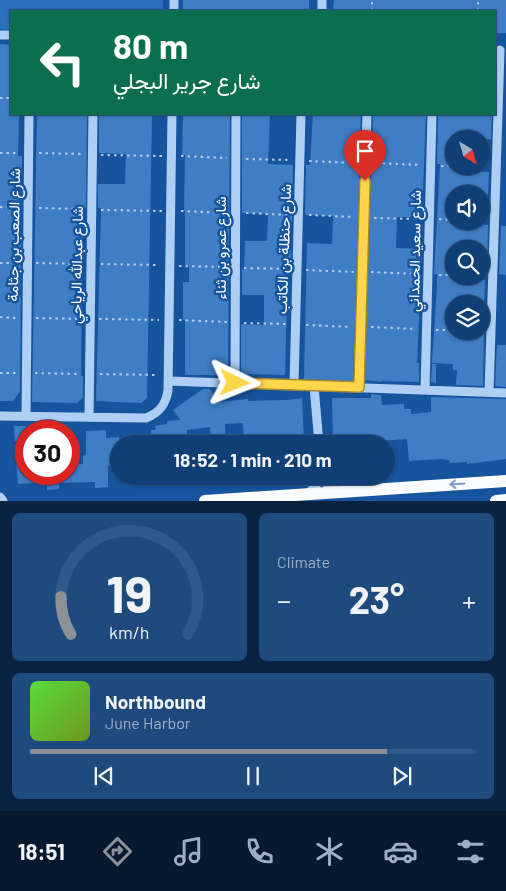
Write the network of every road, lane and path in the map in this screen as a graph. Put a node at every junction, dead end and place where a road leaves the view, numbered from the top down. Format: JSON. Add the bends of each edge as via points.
{"nodes":[{"id":1,"x":500,"y":50,"type":"edge"},
{"id":2,"x":29,"y":115,"type":"edge"},
{"id":3,"x":93,"y":115,"type":"edge"},
{"id":4,"x":172,"y":115,"type":"edge"},
{"id":5,"x":236,"y":115,"type":"edge"},
{"id":6,"x":301,"y":115,"type":"edge"},
{"id":7,"x":367,"y":115,"type":"edge"},
{"id":8,"x":432,"y":115,"type":"edge"},
{"id":9,"x":490,"y":168,"type":"edge"},
{"id":10,"x":496,"y":168,"type":"junction"},
{"id":11,"x":168,"y":380,"type":"junction"},
{"id":12,"x":235,"y":383,"type":"junction"},
{"id":13,"x":294,"y":385,"type":"junction"},
{"id":14,"x":314,"y":386,"type":"junction"},
{"id":15,"x":359,"y":387,"type":"junction"},
{"id":16,"x":425,"y":390,"type":"junction"},
{"id":17,"x":489,"y":392,"type":"junction"},
{"id":18,"x":506,"y":392,"type":"edge"},
{"id":19,"x":0,"y":416,"type":"edge"},
{"id":20,"x":26,"y":416,"type":"junction"},
{"id":21,"x":89,"y":417,"type":"junction"},
{"id":22,"x":318,"y":435,"type":"edge"},
{"id":23,"x":506,"y":481,"type":"edge"},
{"id":24,"x":316,"y":485,"type":"edge"},
{"id":25,"x":328,"y":485,"type":"edge"},
{"id":26,"x":337,"y":492,"type":"junction"},
{"id":27,"x":308,"y":494,"type":"junction"},
{"id":28,"x":0,"y":497,"type":"edge"},
{"id":29,"x":506,"y":500,"type":"edge"},
{"id":30,"x":3,"y":501,"type":"edge"},
{"id":31,"x":205,"y":501,"type":"edge"},
{"id":32,"x":496,"y":501,"type":"edge"}],
"edges":[{"from":1,"to":10,"type":"street"},
{"from":2,"to":20,"type":"street","name":"شارع الصعب بن جثامة"},
{"from":3,"to":21,"type":"street","name":"شارع عبدالله الرياحي"},
{"from":4,"to":11,"type":"street"},
{"from":5,"to":12,"type":"street","name":"شارع عمرو بن ثناء"},
{"from":6,"to":13,"type":"street","name":"شارع حنظلة بن الكاتب"},
{"from":7,"to":15,"type":"street"},
{"from":8,"to":16,"type":"street","name":"شارع سعيد الحمداني"},
{"from":9,"to":10,"type":"path"},
{"from":10,"to":17,"type":"street"},
{"from":11,"to":12,"type":"street"},
{"from":11,"to":21,"type":"street","via":[[164,405],[153,415],[138,418]]},
{"from":12,"to":13,"type":"street"},
{"from":13,"to":14,"type":"street"},
{"from":14,"to":15,"type":"street"},
{"from":14,"to":22,"type":"street"},
{"from":15,"to":16,"type":"street"},
{"from":16,"to":17,"type":"street"},
{"from":17,"to":18,"type":"street"},
{"from":19,"to":20,"type":"street"},
{"from":20,"to":21,"type":"street"},
{"from":23,"to":26,"type":"main road","one_way":true},
{"from":24,"to":27,"type":"street"},
{"from":25,"to":26,"type":"street"},
{"from":26,"to":27,"type":"main road"},
{"from":27,"to":31,"type":"main road"},
{"from":28,"to":30,"type":"street"},
{"from":29,"to":32,"type":"main road"}]}
